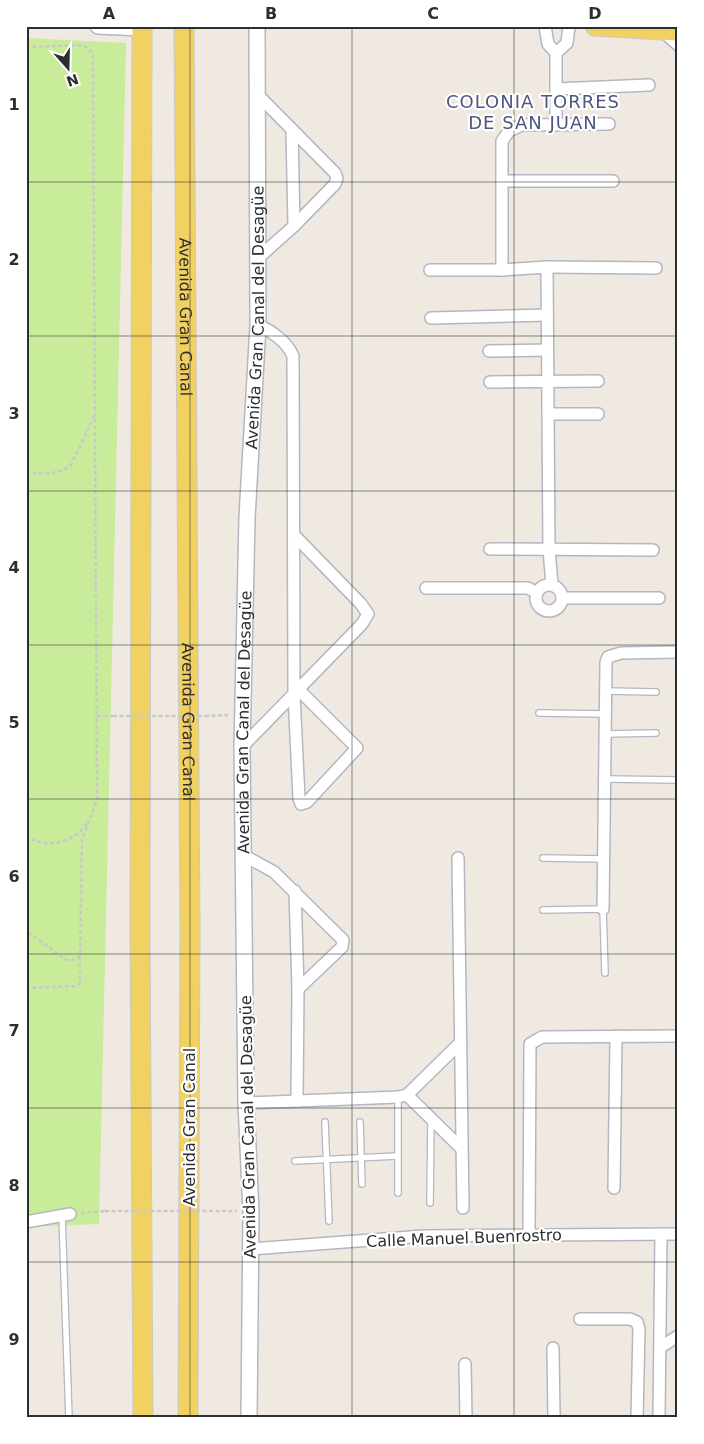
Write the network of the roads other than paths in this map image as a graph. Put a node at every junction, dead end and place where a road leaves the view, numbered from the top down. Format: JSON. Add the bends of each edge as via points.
{"nodes":[{"id":1,"x":98,"y":26,"type":"edge"},
{"id":2,"x":184,"y":26,"type":"edge"},
{"id":3,"x":257,"y":26,"type":"edge"},
{"id":4,"x":545,"y":26,"type":"edge"},
{"id":5,"x":569,"y":26,"type":"edge"},
{"id":6,"x":595,"y":26,"type":"edge"},
{"id":7,"x":142,"y":27,"type":"edge"},
{"id":8,"x":669,"y":30,"type":"edge"},
{"id":9,"x":678,"y":45,"type":"edge"},
{"id":10,"x":556,"y":58,"type":"junction"},
{"id":11,"x":649,"y":86,"type":"dead end"},
{"id":12,"x":556,"y":89,"type":"junction"},
{"id":13,"x":256,"y":93,"type":"junction"},
{"id":14,"x":609,"y":124,"type":"dead end"},
{"id":15,"x":556,"y":125,"type":"junction"},
{"id":16,"x":292,"y":130,"type":"junction"},
{"id":17,"x":502,"y":181,"type":"junction"},
{"id":18,"x":613,"y":181,"type":"dead end"},
{"id":19,"x":294,"y":226,"type":"junction"},
{"id":20,"x":257,"y":258,"type":"junction"},
{"id":21,"x":547,"y":267,"type":"junction"},
{"id":22,"x":656,"y":268,"type":"dead end"},
{"id":23,"x":430,"y":270,"type":"dead end"},
{"id":24,"x":502,"y":270,"type":"junction"},
{"id":25,"x":547,"y":315,"type":"junction"},
{"id":26,"x":431,"y":318,"type":"dead end"},
{"id":27,"x":258,"y":325,"type":"junction"},
{"id":28,"x":547,"y":350,"type":"junction"},
{"id":29,"x":489,"y":351,"type":"dead end"},
{"id":30,"x":598,"y":381,"type":"dead end"},
{"id":31,"x":490,"y":382,"type":"dead end"},
{"id":32,"x":548,"y":382,"type":"junction"},
{"id":33,"x":548,"y":414,"type":"junction"},
{"id":34,"x":598,"y":414,"type":"dead end"},
{"id":35,"x":295,"y":536,"type":"junction"},
{"id":36,"x":490,"y":549,"type":"dead end"},
{"id":37,"x":550,"y":550,"type":"junction"},
{"id":38,"x":654,"y":550,"type":"dead end"},
{"id":39,"x":552,"y":585,"type":"junction"},
{"id":40,"x":426,"y":588,"type":"dead end"},
{"id":41,"x":537,"y":593,"type":"junction"},
{"id":42,"x":563,"y":598,"type":"junction"},
{"id":43,"x":659,"y":598,"type":"dead end"},
{"id":44,"x":678,"y":652,"type":"edge"},
{"id":45,"x":605,"y":691,"type":"junction"},
{"id":46,"x":656,"y":692,"type":"dead end"},
{"id":47,"x":296,"y":693,"type":"junction"},
{"id":48,"x":539,"y":713,"type":"dead end"},
{"id":49,"x":606,"y":714,"type":"junction"},
{"id":50,"x":656,"y":733,"type":"dead end"},
{"id":51,"x":606,"y":734,"type":"junction"},
{"id":52,"x":242,"y":747,"type":"junction"},
{"id":53,"x":606,"y":779,"type":"junction"},
{"id":54,"x":678,"y":780,"type":"edge"},
{"id":55,"x":243,"y":855,"type":"junction"},
{"id":56,"x":458,"y":858,"type":"dead end"},
{"id":57,"x":543,"y":858,"type":"dead end"},
{"id":58,"x":604,"y":859,"type":"junction"},
{"id":59,"x":294,"y":891,"type":"junction"},
{"id":60,"x":603,"y":908,"type":"junction"},
{"id":61,"x":543,"y":910,"type":"dead end"},
{"id":62,"x":605,"y":973,"type":"dead end"},
{"id":63,"x":298,"y":989,"type":"junction"},
{"id":64,"x":616,"y":1036,"type":"junction"},
{"id":65,"x":678,"y":1036,"type":"edge"},
{"id":66,"x":461,"y":1042,"type":"junction"},
{"id":67,"x":403,"y":1096,"type":"junction"},
{"id":68,"x":297,"y":1101,"type":"junction"},
{"id":69,"x":246,"y":1103,"type":"junction"},
{"id":70,"x":431,"y":1117,"type":"junction"},
{"id":71,"x":325,"y":1122,"type":"dead end"},
{"id":72,"x":360,"y":1122,"type":"dead end"},
{"id":73,"x":461,"y":1148,"type":"junction"},
{"id":74,"x":397,"y":1156,"type":"junction"},
{"id":75,"x":361,"y":1157,"type":"junction"},
{"id":76,"x":326,"y":1159,"type":"junction"},
{"id":77,"x":295,"y":1161,"type":"dead end"},
{"id":78,"x":362,"y":1184,"type":"dead end"},
{"id":79,"x":614,"y":1188,"type":"dead end"},
{"id":80,"x":398,"y":1193,"type":"dead end"},
{"id":81,"x":430,"y":1203,"type":"dead end"},
{"id":82,"x":463,"y":1208,"type":"dead end"},
{"id":83,"x":66,"y":1215,"type":"joint"},
{"id":84,"x":329,"y":1221,"type":"dead end"},
{"id":85,"x":26,"y":1222,"type":"edge"},
{"id":86,"x":529,"y":1234,"type":"junction"},
{"id":87,"x":661,"y":1234,"type":"junction"},
{"id":88,"x":678,"y":1234,"type":"edge"},
{"id":89,"x":250,"y":1249,"type":"junction"},
{"id":90,"x":580,"y":1319,"type":"dead end"},
{"id":91,"x":678,"y":1336,"type":"edge"},
{"id":92,"x":661,"y":1347,"type":"junction"},
{"id":93,"x":553,"y":1348,"type":"dead end"},
{"id":94,"x":465,"y":1364,"type":"dead end"},
{"id":95,"x":69,"y":1418,"type":"edge"},
{"id":96,"x":143,"y":1418,"type":"edge"},
{"id":97,"x":188,"y":1418,"type":"edge"},
{"id":98,"x":249,"y":1418,"type":"edge"},
{"id":99,"x":466,"y":1418,"type":"edge"},
{"id":100,"x":554,"y":1418,"type":"edge"},
{"id":101,"x":637,"y":1418,"type":"edge"},
{"id":102,"x":659,"y":1418,"type":"edge"}],
"edges":[{"from":1,"to":7,"type":"street"},
{"from":2,"to":97,"type":"main road","name":"Avenida Gran Canal","via":[[190,917]]},
{"from":3,"to":13,"type":"street","name":"Avenida Gran Canal del Desagüe"},
{"from":4,"to":10,"type":"street","via":[[548,44]]},
{"from":5,"to":10,"type":"street","via":[[567,43]]},
{"from":6,"to":8,"type":"main road"},
{"from":7,"to":96,"type":"main road","via":[[140,950]]},
{"from":8,"to":9,"type":"street"},
{"from":10,"to":12,"type":"street"},
{"from":11,"to":12,"type":"street"},
{"from":12,"to":15,"type":"street"},
{"from":13,"to":16,"type":"street"},
{"from":13,"to":20,"type":"street","name":"Avenida Gran Canal del Desagüe"},
{"from":14,"to":15,"type":"street"},
{"from":15,"to":17,"type":"street","via":[[522,125],[505,136],[502,141]]},
{"from":16,"to":19,"type":"street"},
{"from":16,"to":19,"type":"street","via":[[337,178],[335,184]]},
{"from":17,"to":18,"type":"street"},
{"from":17,"to":24,"type":"street"},
{"from":19,"to":20,"type":"street"},
{"from":20,"to":27,"type":"street","name":"Avenida Gran Canal del Desagüe"},
{"from":21,"to":22,"type":"street"},
{"from":21,"to":24,"type":"street"},
{"from":21,"to":25,"type":"street"},
{"from":23,"to":24,"type":"street"},
{"from":25,"to":26,"type":"street"},
{"from":25,"to":28,"type":"street"},
{"from":27,"to":35,"type":"street","via":[[272,331],[293,356]]},
{"from":27,"to":52,"type":"street","name":"Avenida Gran Canal del Desagüe","via":[[247,518]]},
{"from":28,"to":29,"type":"street"},
{"from":28,"to":32,"type":"street"},
{"from":30,"to":32,"type":"street"},
{"from":31,"to":32,"type":"street"},
{"from":32,"to":33,"type":"street"},
{"from":33,"to":34,"type":"street"},
{"from":33,"to":37,"type":"street"},
{"from":35,"to":47,"type":"street"},
{"from":35,"to":47,"type":"street","via":[[368,614],[366,620]]},
{"from":36,"to":37,"type":"street"},
{"from":37,"to":38,"type":"street"},
{"from":37,"to":39,"type":"street"},
{"from":39,"to":41,"type":"street","via":[[543,586]]},
{"from":39,"to":42,"type":"street","via":[[560,590]]},
{"from":40,"to":41,"type":"street","via":[[528,588]]},
{"from":41,"to":42,"type":"street","via":[[536,602],[546,611],[559,607]]},
{"from":42,"to":43,"type":"street"},
{"from":44,"to":45,"type":"street","via":[[608,657]]},
{"from":45,"to":46,"type":"lane"},
{"from":45,"to":49,"type":"street"},
{"from":47,"to":47,"type":"street","via":[[357,748],[304,804],[299,798]]},
{"from":47,"to":52,"type":"street"},
{"from":48,"to":49,"type":"lane"},
{"from":49,"to":51,"type":"street"},
{"from":50,"to":51,"type":"lane"},
{"from":51,"to":53,"type":"street"},
{"from":52,"to":55,"type":"street","name":"Avenida Gran Canal del Desagüe"},
{"from":53,"to":54,"type":"lane"},
{"from":53,"to":58,"type":"street"},
{"from":55,"to":59,"type":"street","via":[[274,872]]},
{"from":55,"to":69,"type":"street","name":"Avenida Gran Canal del Desagüe"},
{"from":56,"to":66,"type":"street"},
{"from":57,"to":58,"type":"lane"},
{"from":58,"to":60,"type":"street"},
{"from":59,"to":63,"type":"street"},
{"from":59,"to":63,"type":"street","via":[[341,937],[344,944]]},
{"from":60,"to":61,"type":"lane"},
{"from":60,"to":62,"type":"lane"},
{"from":63,"to":68,"type":"street"},
{"from":64,"to":65,"type":"street"},
{"from":64,"to":79,"type":"street"},
{"from":64,"to":86,"type":"street","via":[[542,1037],[533,1041],[529,1048]]},
{"from":66,"to":67,"type":"street"},
{"from":66,"to":73,"type":"street"},
{"from":67,"to":68,"type":"street"},
{"from":67,"to":70,"type":"street"},
{"from":67,"to":74,"type":"lane"},
{"from":68,"to":69,"type":"street"},
{"from":69,"to":89,"type":"street","name":"Avenida Gran Canal del Desagüe"},
{"from":70,"to":73,"type":"street"},
{"from":70,"to":81,"type":"lane"},
{"from":71,"to":76,"type":"lane"},
{"from":72,"to":75,"type":"lane"},
{"from":73,"to":82,"type":"street"},
{"from":74,"to":75,"type":"lane"},
{"from":74,"to":80,"type":"lane"},
{"from":75,"to":76,"type":"lane"},
{"from":75,"to":78,"type":"lane"},
{"from":76,"to":77,"type":"lane"},
{"from":76,"to":84,"type":"lane"},
{"from":83,"to":85,"type":"street"},
{"from":83,"to":95,"type":"lane"},
{"from":86,"to":87,"type":"street","name":"Calle Manuel Buenrostro"},
{"from":86,"to":89,"type":"street","name":"Calle Manuel Buenrostro","via":[[424,1236]]},
{"from":87,"to":88,"type":"street","name":"Calle Manuel Buenrostro"},
{"from":87,"to":92,"type":"street"},
{"from":89,"to":98,"type":"street","name":"Avenida Gran Canal del Desagüe"},
{"from":90,"to":101,"type":"street","via":[[630,1319],[637,1322]]},
{"from":91,"to":92,"type":"street"},
{"from":92,"to":102,"type":"street"},
{"from":93,"to":100,"type":"street"},
{"from":94,"to":99,"type":"street"}]}
